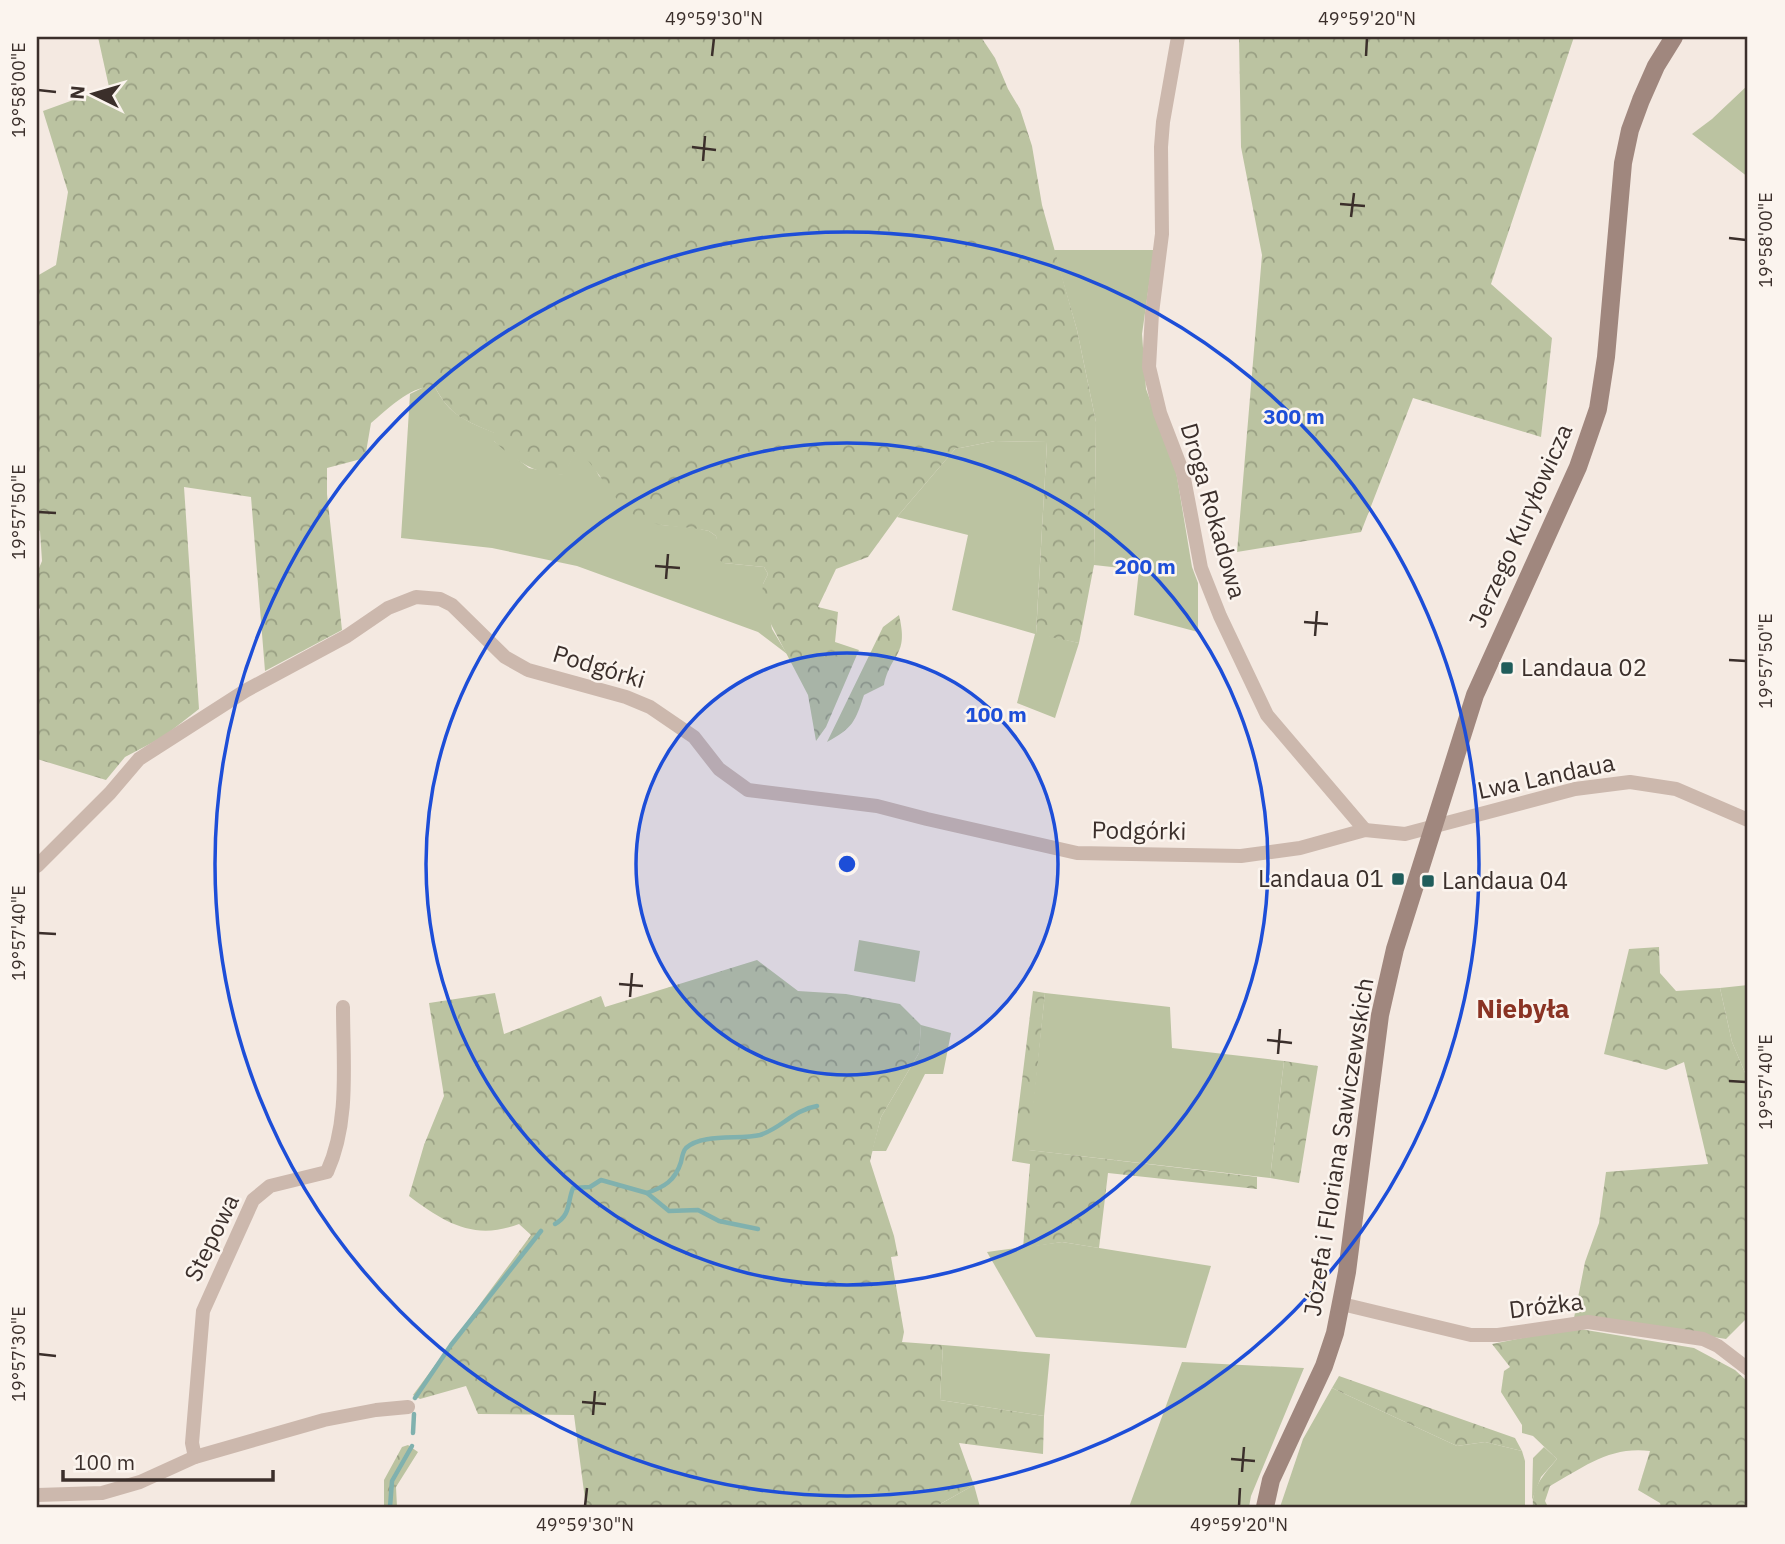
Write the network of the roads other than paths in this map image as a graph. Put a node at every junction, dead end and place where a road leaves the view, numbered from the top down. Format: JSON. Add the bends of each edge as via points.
{"nodes":[{"id":1,"x":1178,"y":37,"type":"edge"},
{"id":2,"x":1674,"y":37,"type":"edge"},
{"id":3,"x":1748,"y":820,"type":"edge"},
{"id":4,"x":1432,"y":827,"type":"junction"},
{"id":5,"x":1365,"y":830,"type":"junction"},
{"id":6,"x":37,"y":866,"type":"edge"},
{"id":7,"x":343,"y":1007,"type":"dead end"},
{"id":8,"x":1342,"y":1304,"type":"junction"},
{"id":9,"x":1748,"y":1368,"type":"edge"},
{"id":10,"x":408,"y":1407,"type":"dead end"},
{"id":11,"x":195,"y":1457,"type":"junction"},
{"id":12,"x":37,"y":1495,"type":"edge"},
{"id":13,"x":1265,"y":1507,"type":"edge"}],
"edges":[{"from":1,"to":5,"type":"street","name":"Droga Rokadowa","via":[[1162,134],[1161,234],[1149,367],[1160,413],[1183,473],[1200,568],[1220,616],[1267,715]]},
{"from":2,"to":4,"type":"street","name":"Jerzego Kuryłowicza","via":[[1640,100],[1623,163],[1606,357],[1590,437],[1475,695]]},
{"from":3,"to":4,"type":"street","name":"Lwa Landaua","via":[[1676,789],[1630,782],[1575,789]]},
{"from":4,"to":5,"type":"street","name":"Podgórki","via":[[1405,834]]},
{"from":4,"to":8,"type":"street","name":"Józefa i Floriana Sawiczewskich","via":[[1380,1015]]},
{"from":5,"to":6,"type":"street","name":"Podgórki","via":[[1300,848],[1241,856],[1077,853],[877,806],[747,790],[719,769],[694,737],[650,707],[528,670],[505,657],[452,605],[416,597],[388,608],[347,636],[245,691],[139,759]]},
{"from":7,"to":11,"type":"street","name":"Stepowa","via":[[343,1102],[337,1150],[327,1172],[270,1186],[253,1200],[203,1311],[192,1443]]},
{"from":8,"to":9,"type":"street","name":"Dróżka","via":[[1471,1335],[1521,1333],[1588,1322],[1703,1339]]},
{"from":8,"to":13,"type":"street","name":"Józefa i Floriana Sawiczewskich","via":[[1324,1366],[1291,1432]]},
{"from":10,"to":11,"type":"street","via":[[324,1420]]},
{"from":11,"to":12,"type":"street","via":[[102,1493]]}]}
